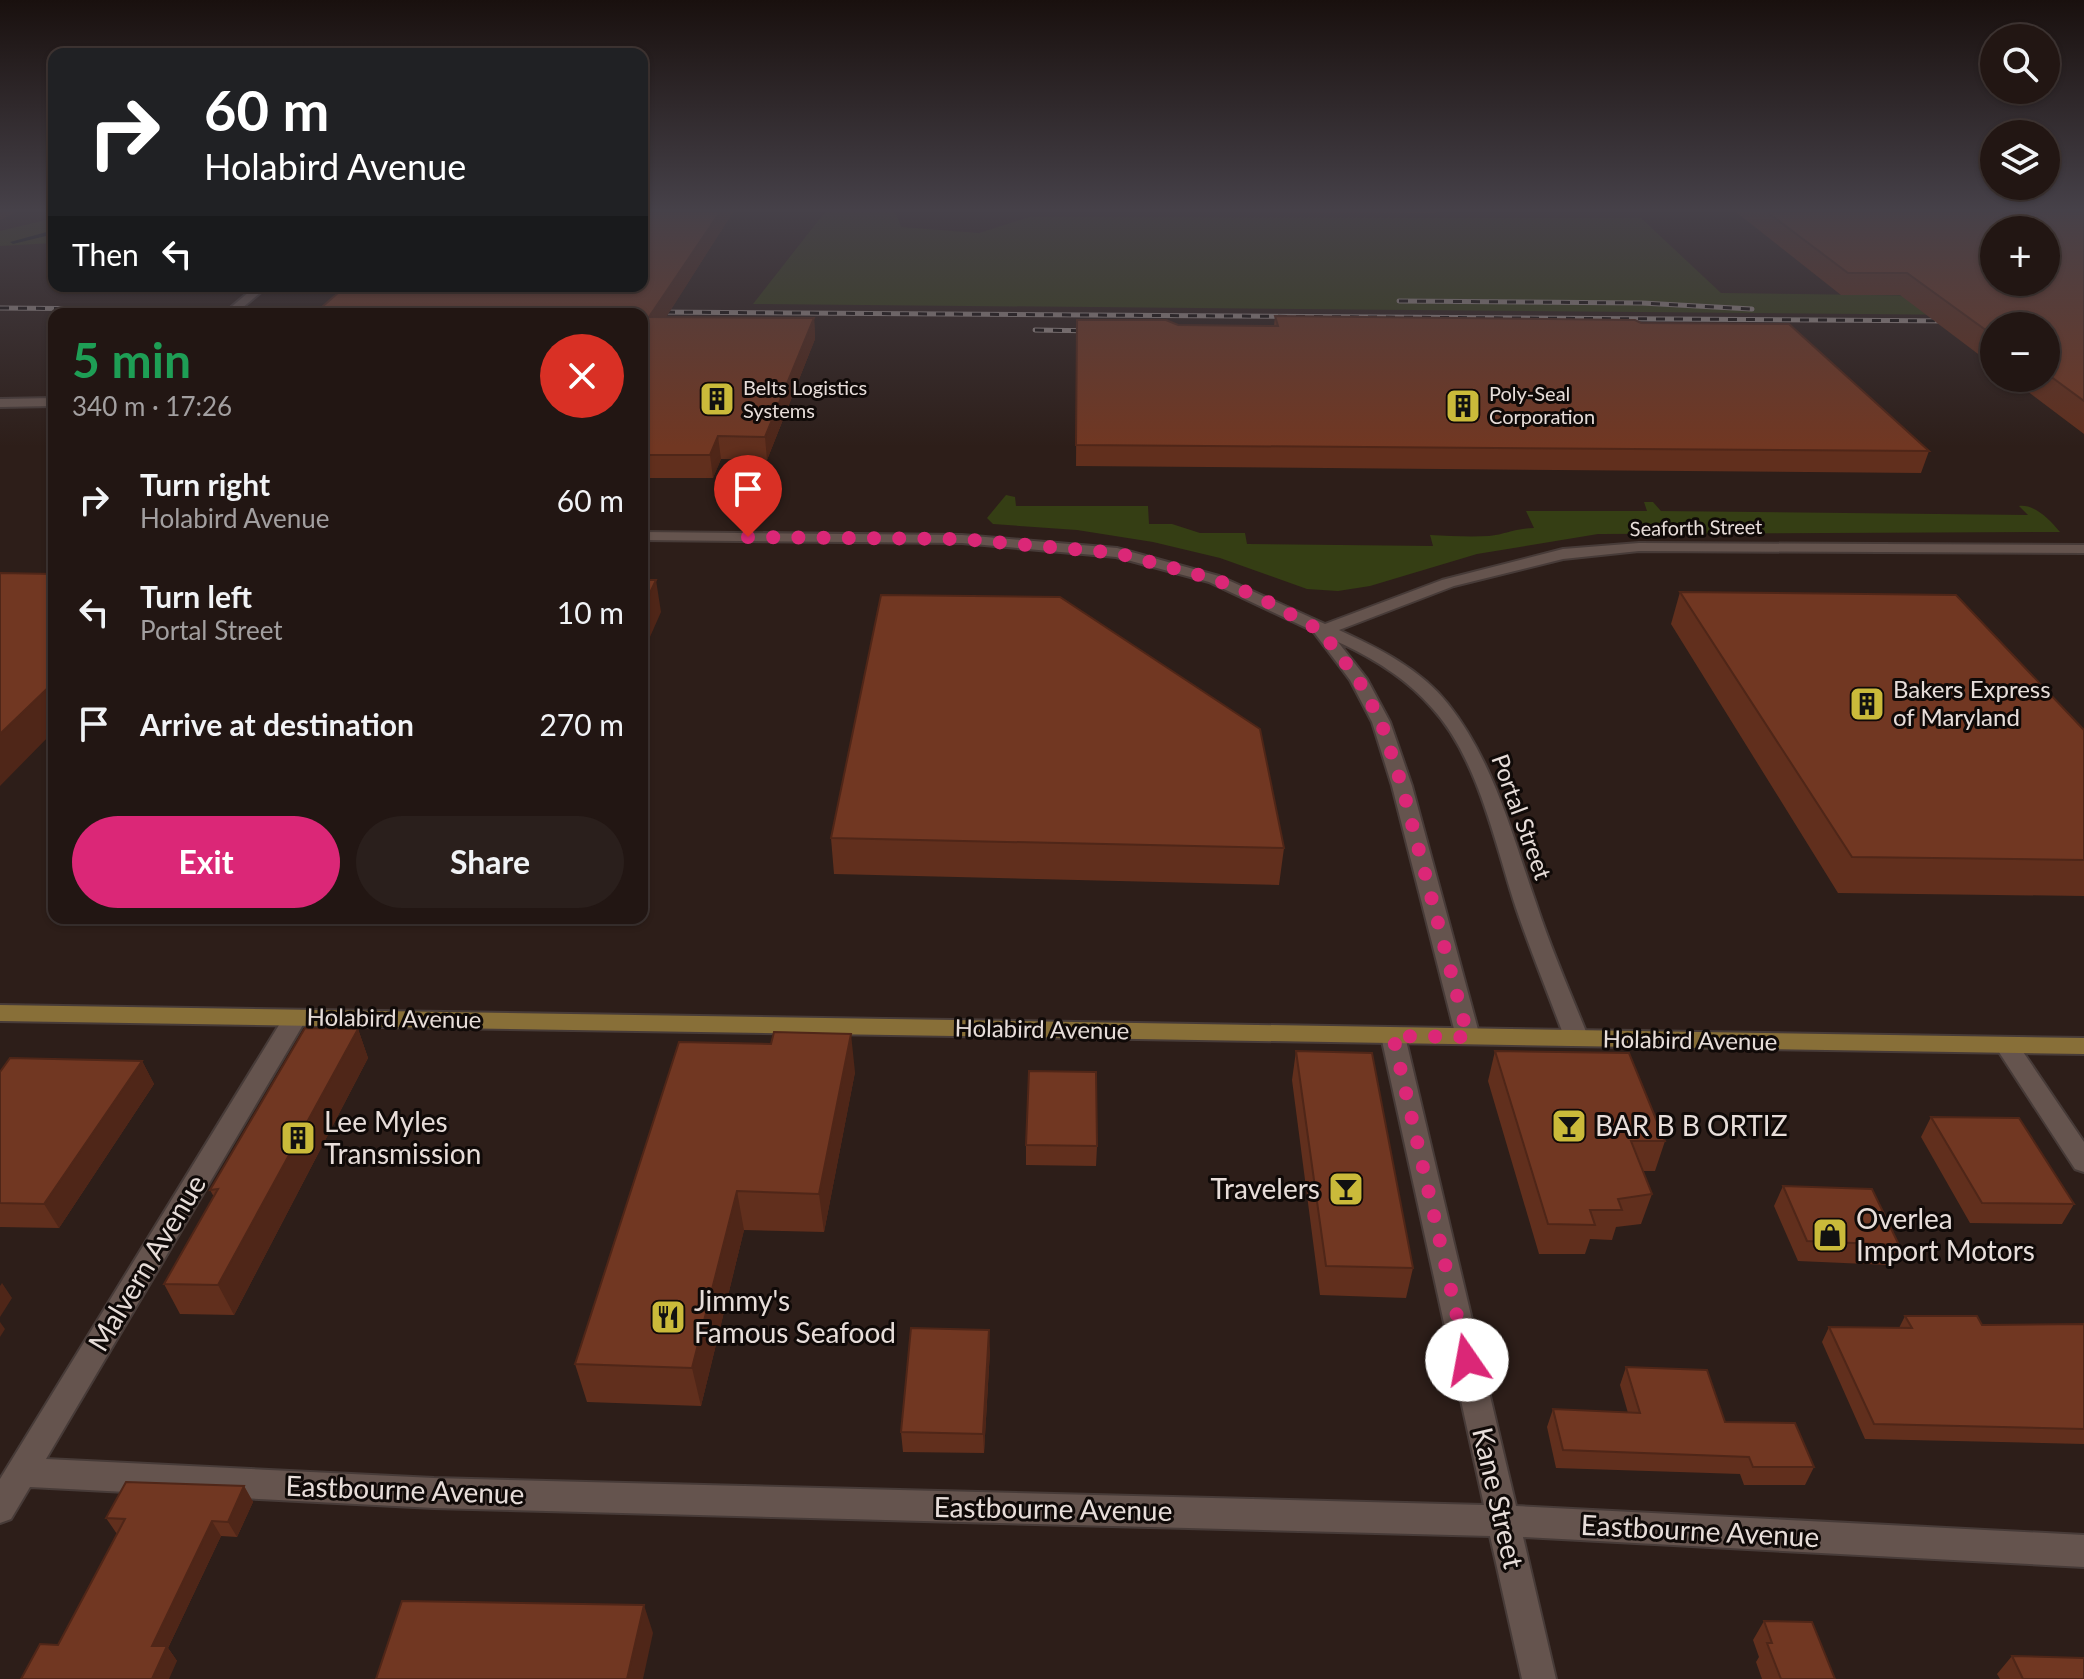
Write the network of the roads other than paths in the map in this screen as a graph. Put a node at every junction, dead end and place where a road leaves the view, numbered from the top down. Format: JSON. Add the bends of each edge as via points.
{"nodes":[{"id":1,"x":256,"y":292,"type":"edge"},
{"id":2,"x":236,"y":308,"type":"edge"},
{"id":3,"x":48,"y":402,"type":"edge"},
{"id":4,"x":0,"y":403,"type":"edge"},
{"id":5,"x":648,"y":536,"type":"edge"},
{"id":6,"x":2084,"y":549,"type":"edge"},
{"id":7,"x":1321,"y":631,"type":"junction"},
{"id":8,"x":0,"y":1013,"type":"edge"},
{"id":9,"x":295,"y":1018,"type":"junction"},
{"id":10,"x":1393,"y":1036,"type":"junction"},
{"id":11,"x":1468,"y":1037,"type":"junction"},
{"id":12,"x":1577,"y":1039,"type":"junction"},
{"id":13,"x":2007,"y":1046,"type":"junction"},
{"id":14,"x":2084,"y":1046,"type":"edge"},
{"id":15,"x":2084,"y":1162,"type":"edge"},
{"id":16,"x":22,"y":1472,"type":"junction"},
{"id":17,"x":0,"y":1508,"type":"edge"},
{"id":18,"x":1503,"y":1521,"type":"junction"},
{"id":19,"x":2084,"y":1551,"type":"edge"},
{"id":20,"x":1539,"y":1679,"type":"edge"}],
"edges":[{"from":1,"to":2,"type":"street"},
{"from":3,"to":4,"type":"street"},
{"from":5,"to":7,"type":"street","name":"Portal Street","via":[[962,539],[1092,549],[1214,579]]},
{"from":6,"to":7,"type":"street","name":"Seaforth Street","via":[[1671,547],[1563,554],[1448,583]]},
{"from":7,"to":11,"type":"street","name":"Portal Street","via":[[1358,679],[1381,722]]},
{"from":7,"to":12,"type":"street","name":"Portal Street","via":[[1373,652],[1416,682],[1460,734],[1477,762]]},
{"from":8,"to":9,"type":"main road","name":"Holabird Avenue"},
{"from":9,"to":10,"type":"main road","name":"Holabird Avenue"},
{"from":9,"to":16,"type":"street","name":"Malvern Avenue"},
{"from":10,"to":11,"type":"main road","name":"Holabird Avenue"},
{"from":10,"to":18,"type":"street","name":"Kane Street"},
{"from":11,"to":12,"type":"main road","name":"Holabird Avenue"},
{"from":12,"to":13,"type":"main road","name":"Holabird Avenue"},
{"from":13,"to":14,"type":"main road","name":"Holabird Avenue"},
{"from":13,"to":15,"type":"street"},
{"from":16,"to":17,"type":"street","name":"Malvern Avenue"},
{"from":16,"to":18,"type":"street","name":"Eastbourne Avenue","via":[[434,1493]]},
{"from":18,"to":19,"type":"street","name":"Eastbourne Avenue"},
{"from":18,"to":20,"type":"street","name":"Kane Street"}]}
